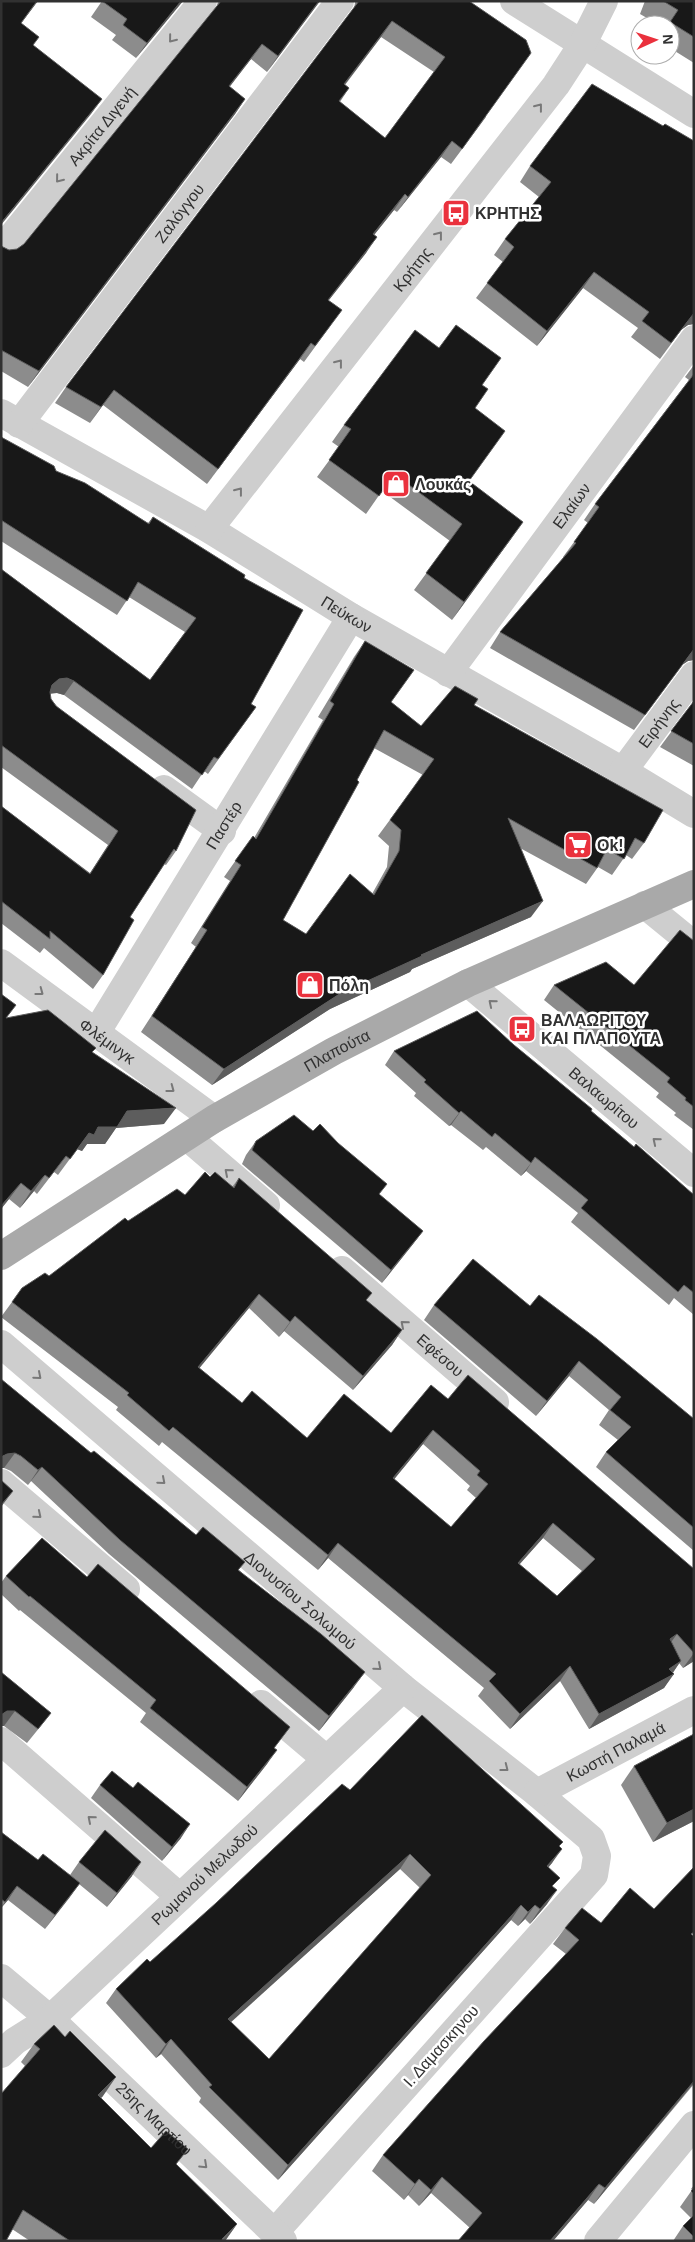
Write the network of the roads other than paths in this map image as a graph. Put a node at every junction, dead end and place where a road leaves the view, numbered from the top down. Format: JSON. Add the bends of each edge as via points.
{"nodes":[{"id":1,"x":203,"y":1,"type":"edge"},
{"id":2,"x":340,"y":1,"type":"edge"},
{"id":3,"x":514,"y":1,"type":"edge"},
{"id":4,"x":604,"y":1,"type":"edge"},
{"id":5,"x":582,"y":45,"type":"junction"},
{"id":6,"x":694,"y":114,"type":"edge"},
{"id":7,"x":1,"y":250,"type":"edge"},
{"id":8,"x":694,"y":339,"type":"edge"},
{"id":9,"x":10,"y":418,"type":"edge"},
{"id":10,"x":208,"y":529,"type":"junction"},
{"id":11,"x":351,"y":617,"type":"junction"},
{"id":12,"x":448,"y":673,"type":"junction"},
{"id":13,"x":694,"y":676,"type":"edge"},
{"id":14,"x":623,"y":771,"type":"junction"},
{"id":15,"x":142,"y":772,"type":"edge"},
{"id":16,"x":694,"y":814,"type":"edge"},
{"id":17,"x":222,"y":831,"type":"junction"},
{"id":18,"x":694,"y":884,"type":"edge"},
{"id":19,"x":645,"y":905,"type":"junction"},
{"id":20,"x":694,"y":945,"type":"edge"},
{"id":21,"x":1,"y":963,"type":"edge"},
{"id":22,"x":468,"y":983,"type":"junction"},
{"id":23,"x":96,"y":1033,"type":"junction"},
{"id":24,"x":214,"y":1119,"type":"junction"},
{"id":25,"x":187,"y":1137,"type":"junction"},
{"id":26,"x":694,"y":1173,"type":"edge"},
{"id":27,"x":285,"y":1221,"type":"edge"},
{"id":28,"x":323,"y":1254,"type":"edge"},
{"id":29,"x":1,"y":1256,"type":"edge"},
{"id":30,"x":1,"y":1344,"type":"edge"},
{"id":31,"x":512,"y":1416,"type":"edge"},
{"id":32,"x":1,"y":1483,"type":"edge"},
{"id":33,"x":145,"y":1605,"type":"edge"},
{"id":34,"x":243,"y":1688,"type":"edge"},
{"id":35,"x":403,"y":1688,"type":"junction"},
{"id":36,"x":694,"y":1710,"type":"edge"},
{"id":37,"x":1,"y":1741,"type":"edge"},
{"id":38,"x":326,"y":1759,"type":"junction"},
{"id":39,"x":537,"y":1793,"type":"junction"},
{"id":40,"x":597,"y":1856,"type":"joint"},
{"id":41,"x":180,"y":1897,"type":"junction"},
{"id":42,"x":1,"y":1978,"type":"edge"},
{"id":43,"x":50,"y":2020,"type":"junction"},
{"id":44,"x":1,"y":2054,"type":"edge"},
{"id":45,"x":694,"y":2125,"type":"edge"},
{"id":46,"x":279,"y":2236,"type":"edge"},
{"id":47,"x":611,"y":2236,"type":"edge"}],
"edges":[{"from":1,"to":7,"type":"street","name":"Ακρίτα Διγενή","one_way":true},
{"from":2,"to":9,"type":"street","name":"Ζαλόγγου"},
{"from":3,"to":5,"type":"street"},
{"from":4,"to":5,"type":"street","name":"Κρήτης"},
{"from":5,"to":6,"type":"street"},
{"from":10,"to":5,"type":"street","name":"Κρήτης","one_way":true,"via":[[556,85]]},
{"from":8,"to":12,"type":"street","name":"Ελαίων"},
{"from":9,"to":10,"type":"street","name":"Πεύκων"},
{"from":10,"to":11,"type":"street","name":"Πεύκων"},
{"from":11,"to":12,"type":"street","name":"Πεύκων"},
{"from":11,"to":17,"type":"street","name":"Παστέρ"},
{"from":12,"to":14,"type":"street","name":"Πεύκων"},
{"from":13,"to":14,"type":"street","name":"Ειρήνης"},
{"from":14,"to":16,"type":"street","name":"Πεύκων"},
{"from":15,"to":17,"type":"street"},
{"from":17,"to":23,"type":"street","name":"Παστέρ"},
{"from":18,"to":19,"type":"main road","name":"Πλαπούτα"},
{"from":19,"to":20,"type":"street"},
{"from":19,"to":22,"type":"main road","name":"Πλαπούτα"},
{"from":21,"to":23,"type":"street","name":"Φλέμινγκ","one_way":true},
{"from":22,"to":24,"type":"main road","name":"Πλαπούτα","via":[[334,1051]]},
{"from":26,"to":22,"type":"street","name":"Βαλαωρίτου","one_way":true},
{"from":23,"to":24,"type":"street","name":"Φλέμινγκ","one_way":true},
{"from":24,"to":25,"type":"main road","name":"Πλαπούτα"},
{"from":27,"to":25,"type":"street","one_way":true},
{"from":25,"to":29,"type":"main road","name":"Πλαπούτα"},
{"from":31,"to":28,"type":"street","name":"Εφέσου","one_way":true},
{"from":30,"to":35,"type":"street","name":"Διονυσίου Σολωμού","one_way":true},
{"from":32,"to":33,"type":"street","one_way":true},
{"from":34,"to":38,"type":"street"},
{"from":35,"to":38,"type":"street","name":"Ρωμανού Μελωδού"},
{"from":35,"to":39,"type":"street","name":"Διονυσίου Σολωμού","one_way":true},
{"from":36,"to":39,"type":"street","name":"Κωστή Παλαμά"},
{"from":41,"to":37,"type":"street","one_way":true},
{"from":38,"to":41,"type":"street","name":"Ρωμανού Μελωδού"},
{"from":39,"to":40,"type":"street","name":"Διονυσίου Σολωμού","via":[[591,1839]]},
{"from":40,"to":46,"type":"street","name":"Ι. Δαμασκηνου","via":[[594,1875]]},
{"from":41,"to":43,"type":"street","name":"Ρωμανού Μελωδού"},
{"from":42,"to":43,"type":"street","name":"25ης Μαρτίου"},
{"from":43,"to":44,"type":"street","name":"Ρωμανού Μελωδού","via":[[15,2041]]},
{"from":43,"to":46,"type":"street","name":"25ης Μαρτίου","one_way":true},
{"from":45,"to":47,"type":"street"}]}
